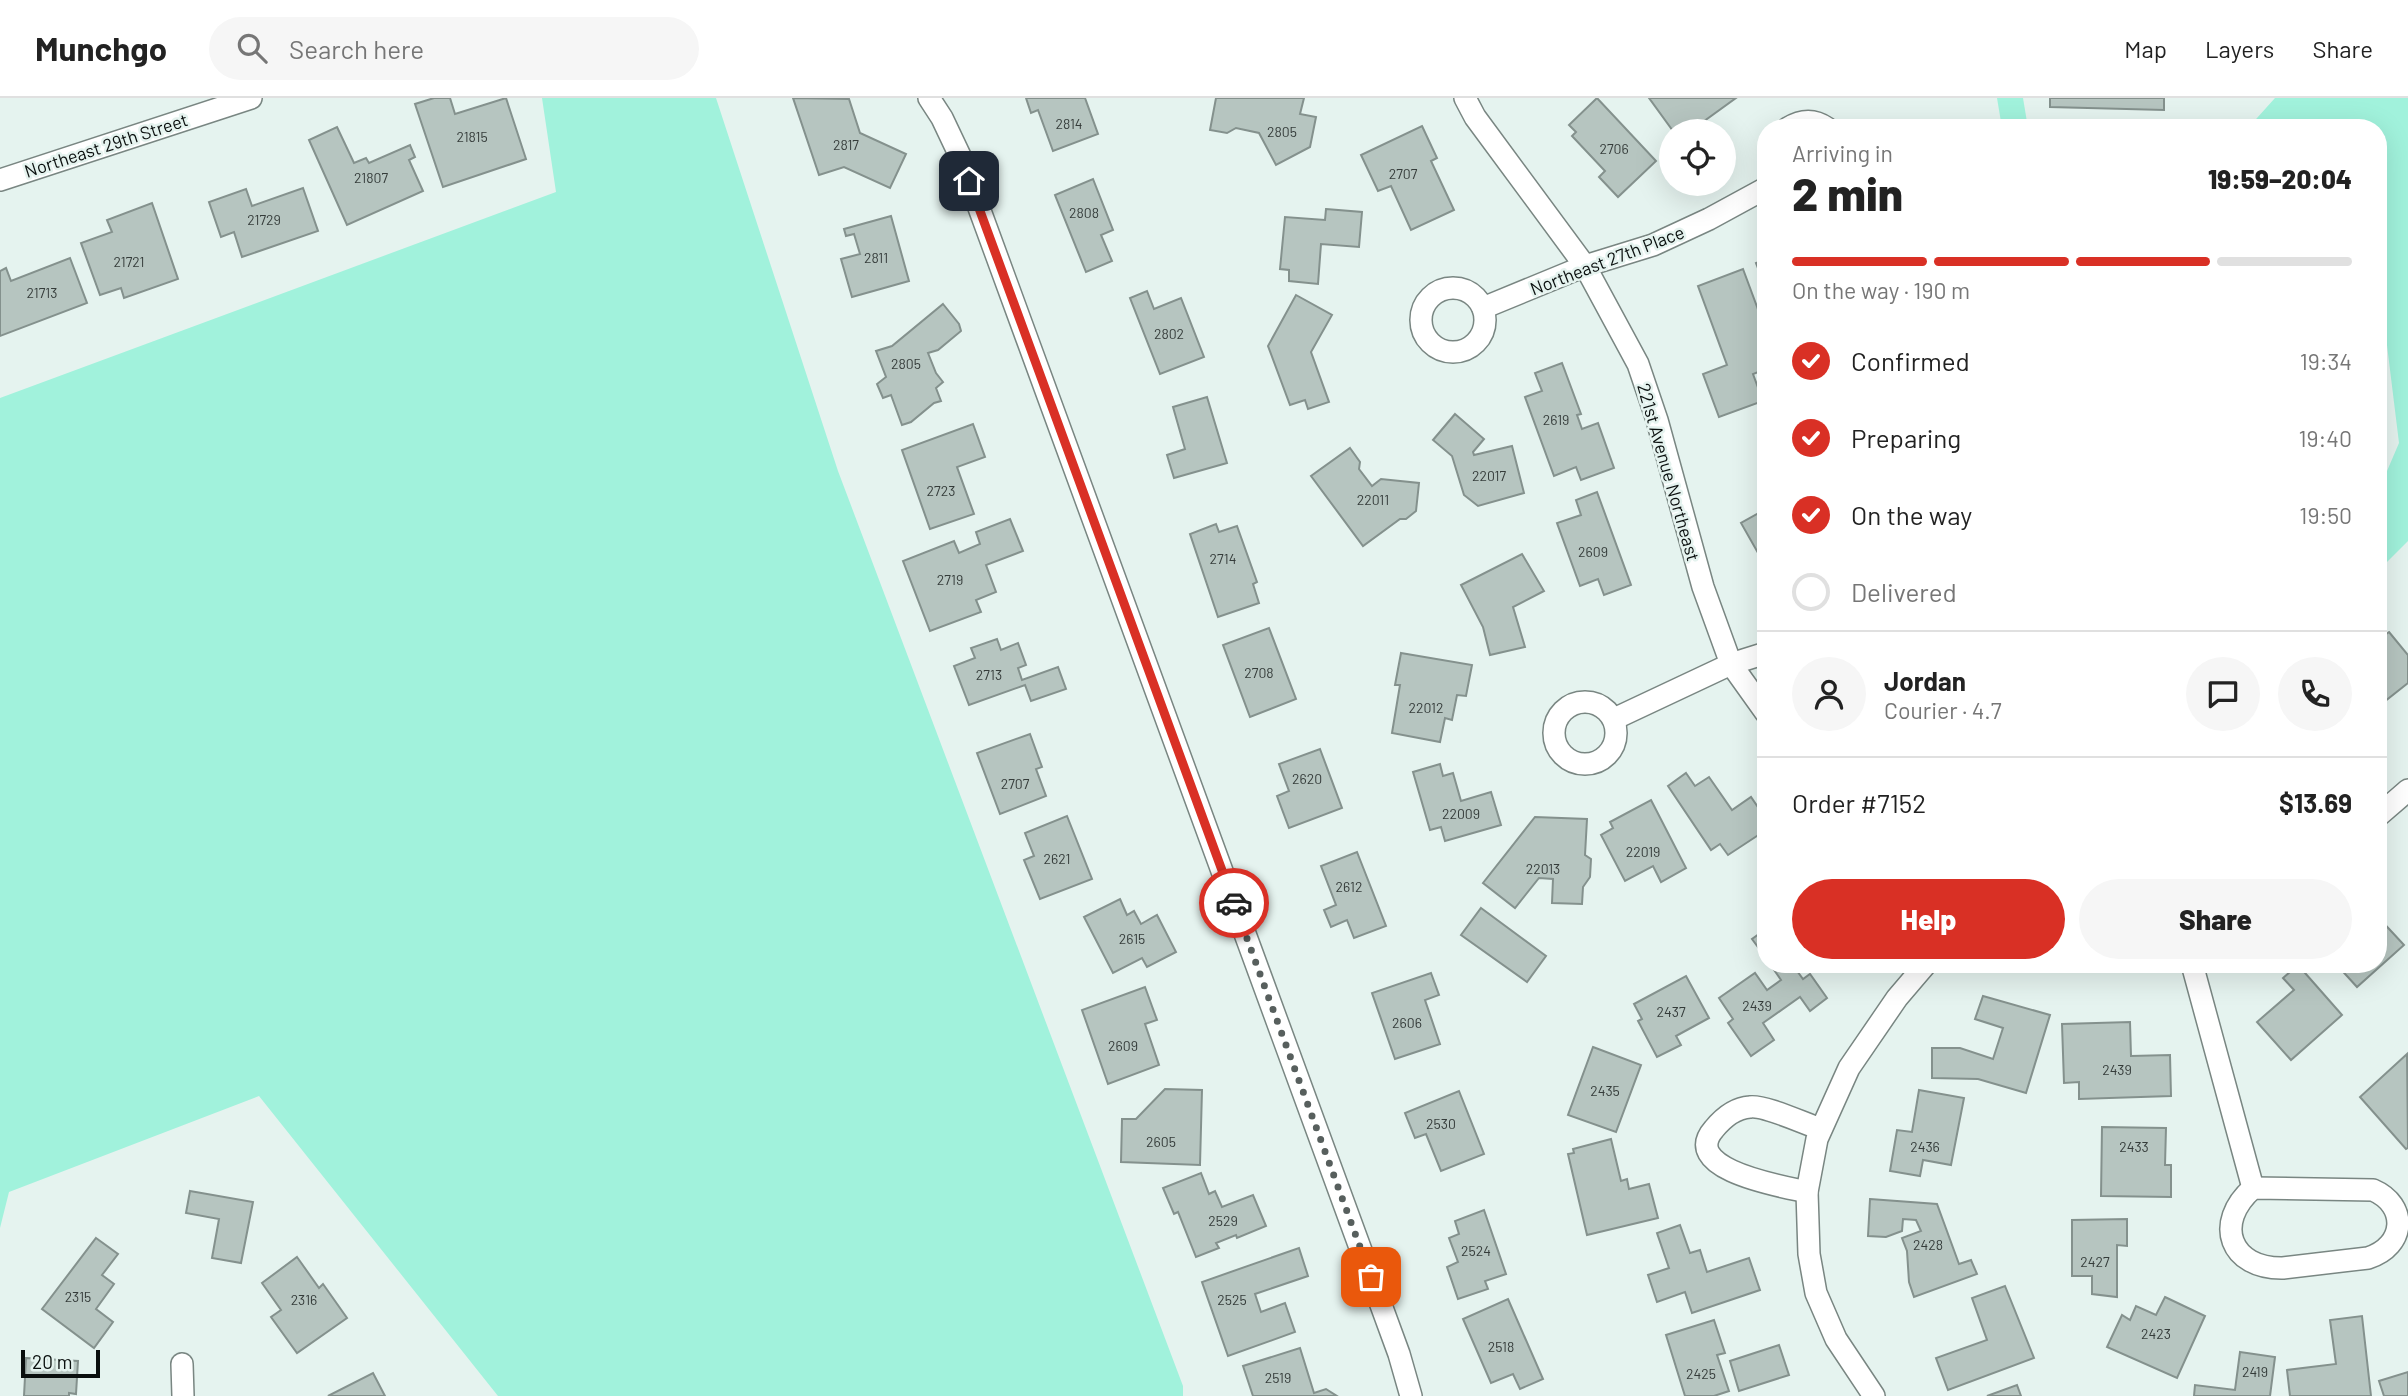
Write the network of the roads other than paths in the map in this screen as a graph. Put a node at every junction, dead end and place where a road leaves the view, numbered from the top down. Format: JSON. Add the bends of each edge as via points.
{"nodes":[{"id":1,"x":251,"y":98,"type":"edge"},
{"id":2,"x":929,"y":98,"type":"edge"},
{"id":3,"x":1465,"y":98,"type":"edge"},
{"id":4,"x":0,"y":180,"type":"edge"},
{"id":5,"x":1757,"y":193,"type":"edge"},
{"id":6,"x":1585,"y":267,"type":"junction"},
{"id":7,"x":1483,"y":308,"type":"dead end"},
{"id":8,"x":1757,"y":656,"type":"edge"},
{"id":9,"x":1731,"y":664,"type":"junction"},
{"id":10,"x":1757,"y":700,"type":"edge"},
{"id":11,"x":1614,"y":719,"type":"dead end"},
{"id":12,"x":2408,"y":790,"type":"edge"},
{"id":13,"x":2387,"y":808,"type":"edge"},
{"id":14,"x":1918,"y":973,"type":"edge"},
{"id":15,"x":2194,"y":973,"type":"edge"},
{"id":16,"x":1821,"y":1129,"type":"junction"},
{"id":17,"x":2253,"y":1188,"type":"junction"},
{"id":18,"x":1807,"y":1192,"type":"junction"},
{"id":19,"x":182,"y":1364,"type":"dead end"},
{"id":20,"x":183,"y":1396,"type":"edge"},
{"id":21,"x":1411,"y":1396,"type":"edge"},
{"id":22,"x":1874,"y":1396,"type":"edge"}],
"edges":[{"from":1,"to":4,"type":"street","name":"Northeast 29th Street"},
{"from":2,"to":21,"type":"street","via":[[960,156]]},
{"from":3,"to":6,"type":"street","name":"221st Avenue Northeast"},
{"from":5,"to":6,"type":"street","name":"Northeast 27th Place","via":[[1653,245]]},
{"from":6,"to":7,"type":"street","name":"Northeast 27th Place"},
{"from":6,"to":9,"type":"street","name":"221st Avenue Northeast","via":[[1638,364],[1703,587]]},
{"from":8,"to":9,"type":"street"},
{"from":9,"to":10,"type":"street","name":"221st Avenue Northeast"},
{"from":9,"to":11,"type":"street"},
{"from":12,"to":13,"type":"street"},
{"from":14,"to":16,"type":"street","via":[[1849,1068]]},
{"from":15,"to":17,"type":"street"},
{"from":16,"to":18,"type":"street"},
{"from":16,"to":18,"type":"street","via":[[1750,1107],[1724,1118],[1708,1137],[1711,1156],[1735,1173]]},
{"from":17,"to":17,"type":"street","via":[[2237,1205],[2231,1227],[2236,1248],[2252,1263],[2283,1268],[2368,1258],[2380,1254],[2396,1237],[2399,1225],[2392,1203],[2372,1190]]},
{"from":18,"to":22,"type":"street","via":[[1809,1254],[1816,1293],[1836,1339]]},
{"from":19,"to":20,"type":"street"}]}
